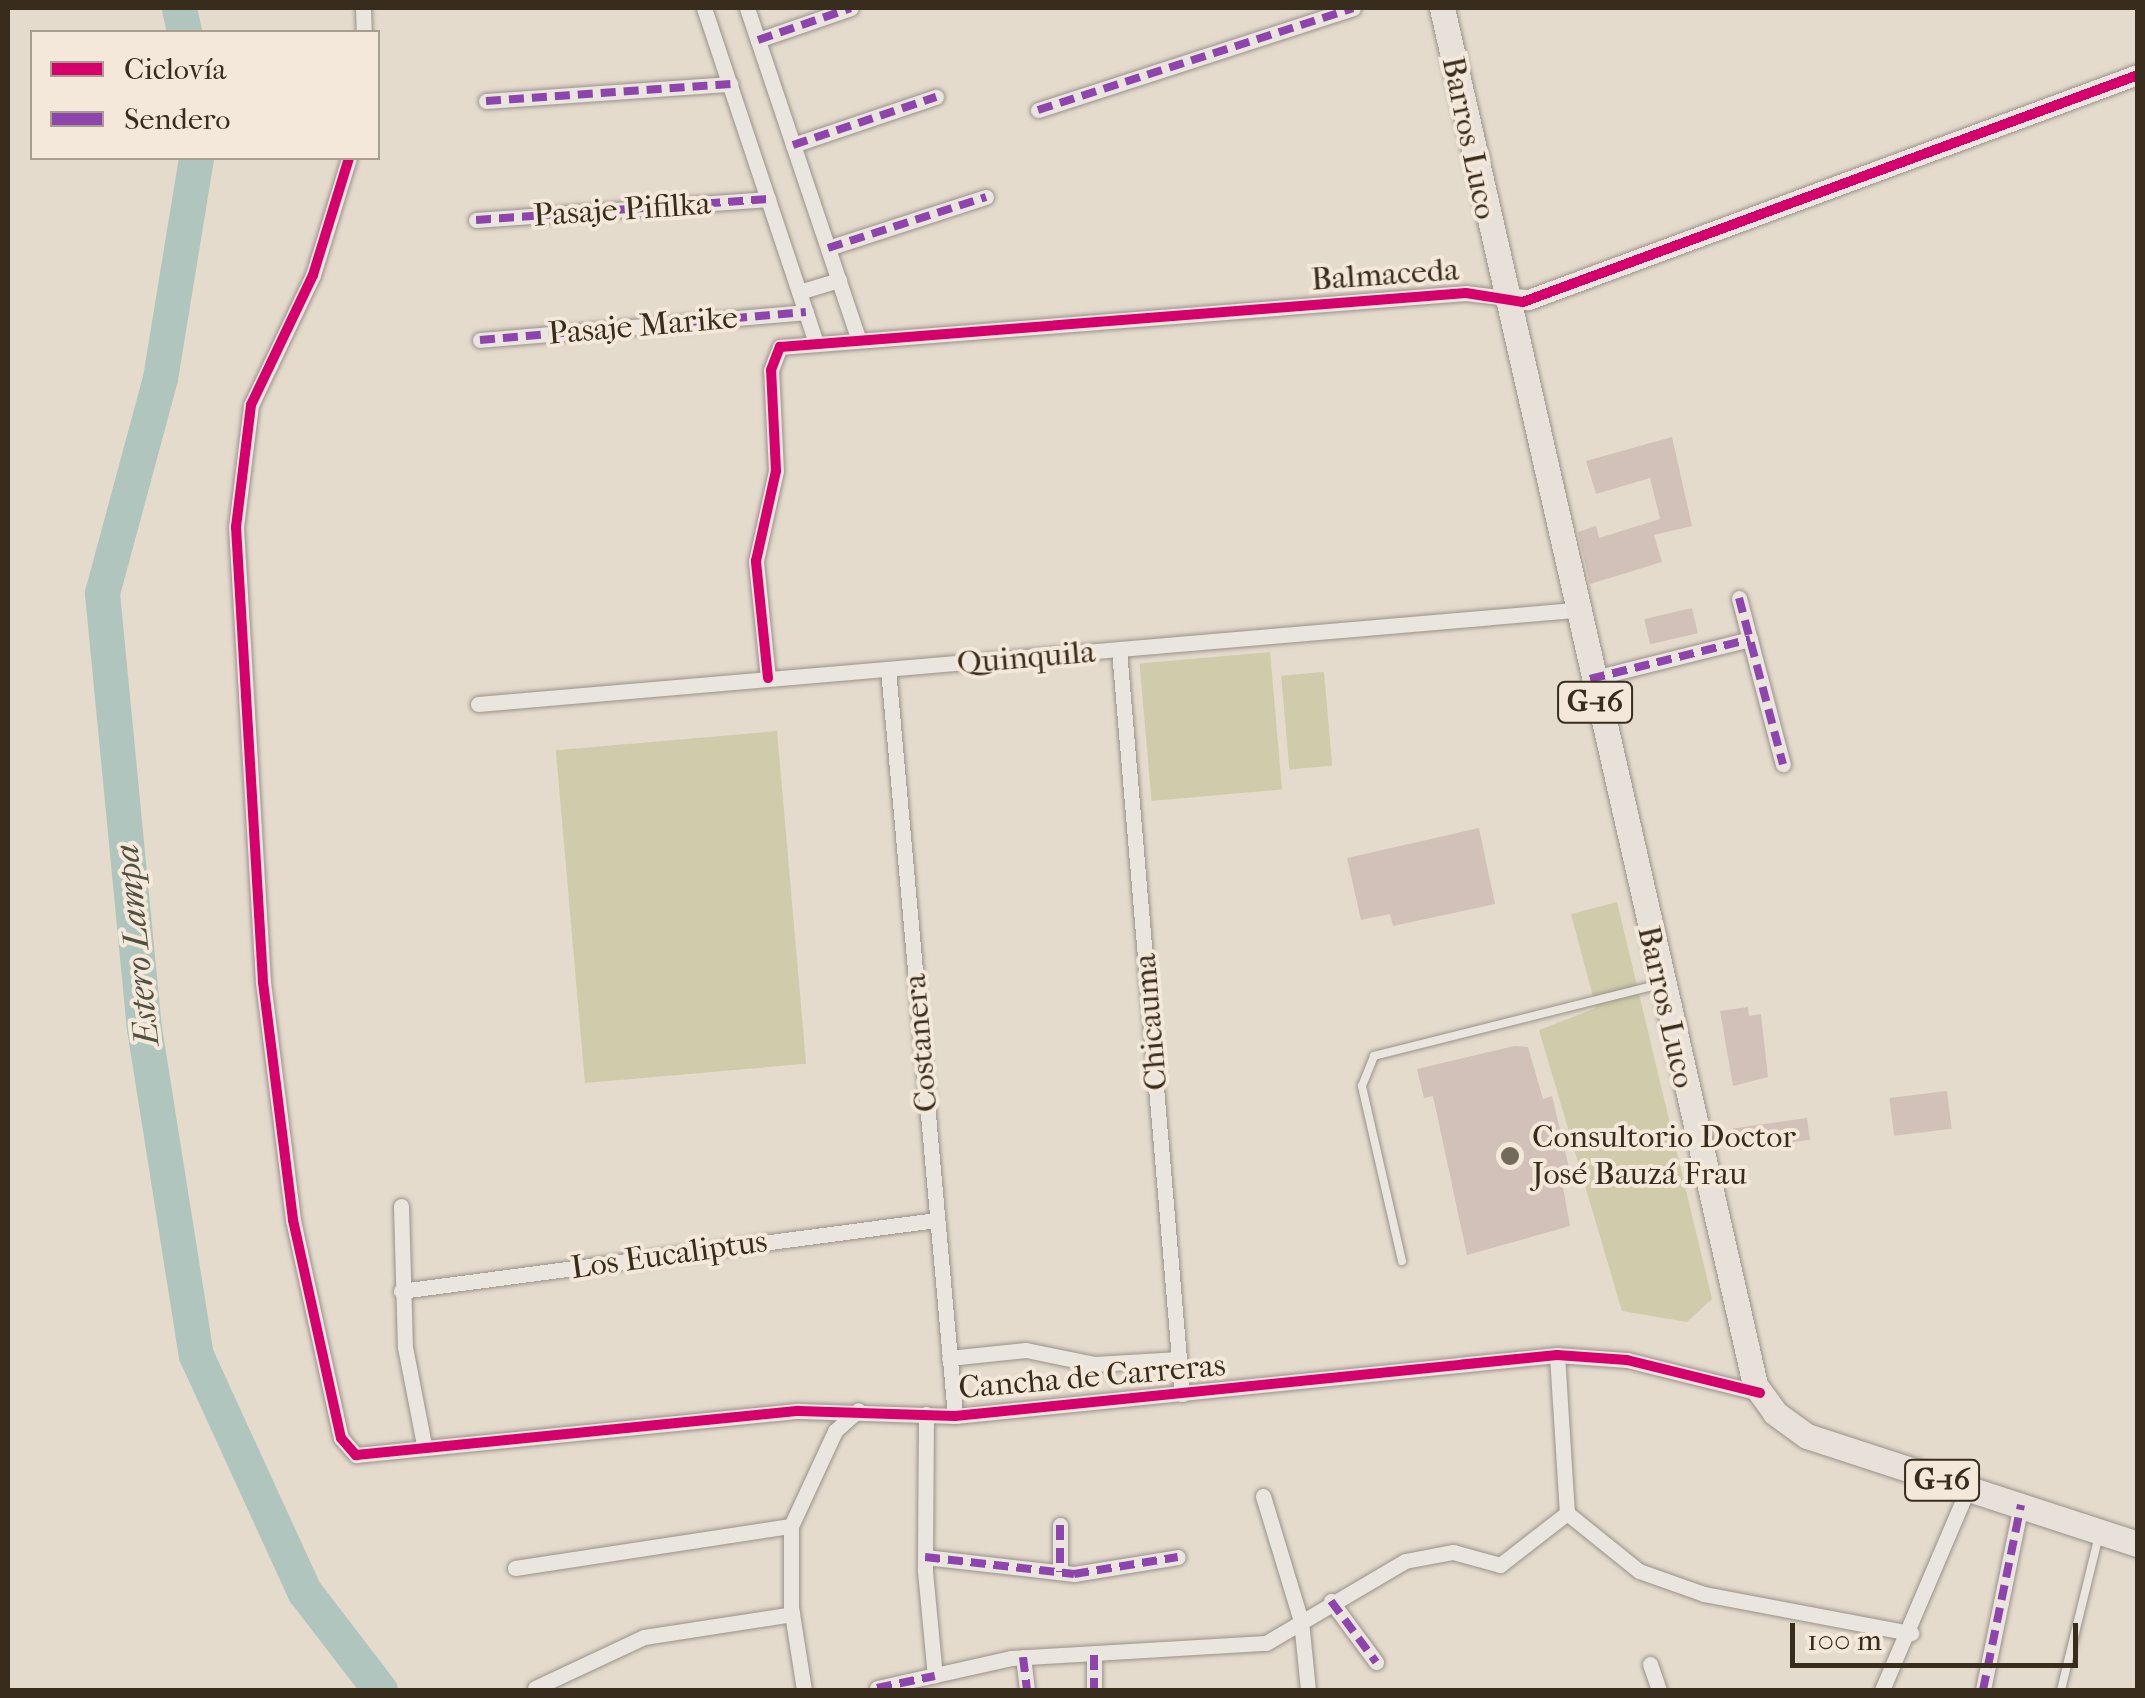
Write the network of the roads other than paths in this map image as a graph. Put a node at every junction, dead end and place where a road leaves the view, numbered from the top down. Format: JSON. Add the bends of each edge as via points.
{"nodes":[{"id":1,"x":704,"y":8,"type":"edge"},
{"id":2,"x":747,"y":8,"type":"edge"},
{"id":3,"x":852,"y":8,"type":"edge"},
{"id":4,"x":1352,"y":8,"type":"edge"},
{"id":5,"x":1442,"y":8,"type":"edge"},
{"id":6,"x":758,"y":40,"type":"junction"},
{"id":7,"x":2138,"y":75,"type":"edge"},
{"id":8,"x":730,"y":84,"type":"junction"},
{"id":9,"x":936,"y":97,"type":"dead end"},
{"id":10,"x":486,"y":101,"type":"dead end"},
{"id":11,"x":1038,"y":110,"type":"dead end"},
{"id":12,"x":793,"y":145,"type":"junction"},
{"id":13,"x":349,"y":160,"type":"edge"},
{"id":14,"x":986,"y":196,"type":"dead end"},
{"id":15,"x":768,"y":199,"type":"junction"},
{"id":16,"x":476,"y":220,"type":"dead end"},
{"id":17,"x":828,"y":248,"type":"junction"},
{"id":18,"x":838,"y":280,"type":"junction"},
{"id":19,"x":799,"y":292,"type":"junction"},
{"id":20,"x":1504,"y":298,"type":"junction"},
{"id":21,"x":806,"y":312,"type":"junction"},
{"id":22,"x":480,"y":340,"type":"dead end"},
{"id":23,"x":859,"y":340,"type":"junction"},
{"id":24,"x":816,"y":343,"type":"junction"},
{"id":25,"x":1740,"y":598,"type":"dead end"},
{"id":26,"x":1574,"y":610,"type":"junction"},
{"id":27,"x":1750,"y":639,"type":"junction"},
{"id":28,"x":1119,"y":650,"type":"junction"},
{"id":29,"x":888,"y":669,"type":"junction"},
{"id":30,"x":768,"y":678,"type":"junction"},
{"id":31,"x":1590,"y":678,"type":"junction"},
{"id":32,"x":478,"y":704,"type":"dead end"},
{"id":33,"x":1783,"y":764,"type":"dead end"},
{"id":34,"x":1660,"y":984,"type":"junction"},
{"id":35,"x":400,"y":1206,"type":"dead end"},
{"id":36,"x":936,"y":1220,"type":"junction"},
{"id":37,"x":1402,"y":1261,"type":"dead end"},
{"id":38,"x":401,"y":1290,"type":"junction"},
{"id":39,"x":1557,"y":1356,"type":"junction"},
{"id":40,"x":950,"y":1358,"type":"junction"},
{"id":41,"x":1180,"y":1359,"type":"junction"},
{"id":42,"x":1760,"y":1393,"type":"junction"},
{"id":43,"x":1182,"y":1394,"type":"junction"},
{"id":44,"x":858,"y":1410,"type":"junction"},
{"id":45,"x":926,"y":1414,"type":"junction"},
{"id":46,"x":955,"y":1416,"type":"junction"},
{"id":47,"x":424,"y":1446,"type":"junction"},
{"id":48,"x":1968,"y":1488,"type":"junction"},
{"id":49,"x":1263,"y":1496,"type":"dead end"},
{"id":50,"x":2021,"y":1505,"type":"junction"},
{"id":51,"x":1566,"y":1513,"type":"junction"},
{"id":52,"x":1060,"y":1525,"type":"dead end"},
{"id":53,"x":791,"y":1526,"type":"junction"},
{"id":54,"x":2100,"y":1532,"type":"junction"},
{"id":55,"x":2138,"y":1544,"type":"edge"},
{"id":56,"x":925,"y":1557,"type":"junction"},
{"id":57,"x":1178,"y":1557,"type":"dead end"},
{"id":58,"x":514,"y":1568,"type":"dead end"},
{"id":59,"x":1060,"y":1572,"type":"junction"},
{"id":60,"x":1331,"y":1601,"type":"junction"},
{"id":61,"x":792,"y":1614,"type":"junction"},
{"id":62,"x":1301,"y":1620,"type":"junction"},
{"id":63,"x":1911,"y":1633,"type":"junction"},
{"id":64,"x":1094,"y":1655,"type":"junction"},
{"id":65,"x":1024,"y":1657,"type":"junction"},
{"id":66,"x":1376,"y":1662,"type":"dead end"},
{"id":67,"x":1650,"y":1664,"type":"dead end"},
{"id":68,"x":927,"y":1682,"type":"edge"},
{"id":69,"x":532,"y":1685,"type":"edge"},
{"id":70,"x":877,"y":1688,"type":"dead end"},
{"id":71,"x":804,"y":1690,"type":"edge"},
{"id":72,"x":1027,"y":1690,"type":"edge"},
{"id":73,"x":1094,"y":1690,"type":"edge"},
{"id":74,"x":1308,"y":1690,"type":"edge"},
{"id":75,"x":1659,"y":1690,"type":"edge"},
{"id":76,"x":1882,"y":1690,"type":"edge"},
{"id":77,"x":1984,"y":1690,"type":"edge"},
{"id":78,"x":2061,"y":1690,"type":"edge"}],
"edges":[{"from":1,"to":8,"type":"street"},
{"from":2,"to":6,"type":"street"},
{"from":3,"to":6,"type":"street"},
{"from":4,"to":11,"type":"street"},
{"from":5,"to":20,"type":"main road","name":"Barros Luco","number":"G-16"},
{"from":6,"to":12,"type":"street"},
{"from":7,"to":20,"type":"street","name":"Balmaceda","via":[[1530,300]]},
{"from":8,"to":10,"type":"street"},
{"from":8,"to":15,"type":"street"},
{"from":9,"to":12,"type":"street"},
{"from":12,"to":17,"type":"street"},
{"from":13,"to":47,"type":"street","name":"Cancha de Carreras","via":[[313,275],[251,405],[236,527],[263,982],[293,1220],[340,1438],[362,1457]]},
{"from":14,"to":17,"type":"street"},
{"from":15,"to":16,"type":"street","name":"Pasaje Pifilka"},
{"from":15,"to":19,"type":"street"},
{"from":17,"to":18,"type":"street"},
{"from":18,"to":19,"type":"street"},
{"from":18,"to":23,"type":"street"},
{"from":19,"to":21,"type":"street"},
{"from":20,"to":23,"type":"street","name":"Balmaceda","via":[[1466,293]]},
{"from":20,"to":26,"type":"main road","name":"Barros Luco","number":"G-16"},
{"from":21,"to":22,"type":"street","name":"Pasaje Marike"},
{"from":21,"to":24,"type":"street"},
{"from":23,"to":24,"type":"street","name":"Balmaceda"},
{"from":24,"to":30,"type":"street","name":"Balmaceda","via":[[777,350],[776,471],[756,561]]},
{"from":25,"to":27,"type":"street"},
{"from":26,"to":28,"type":"street","name":"Quinquila"},
{"from":26,"to":31,"type":"main road","name":"Barros Luco","number":"G-16"},
{"from":27,"to":31,"type":"street"},
{"from":27,"to":33,"type":"street"},
{"from":28,"to":29,"type":"street","name":"Quinquila"},
{"from":28,"to":41,"type":"street","name":"Chicauma"},
{"from":29,"to":30,"type":"street","name":"Quinquila"},
{"from":29,"to":36,"type":"street","name":"Costanera"},
{"from":30,"to":32,"type":"street","name":"Quinquila"},
{"from":31,"to":34,"type":"main road","name":"Barros Luco","number":"G-16"},
{"from":34,"to":37,"type":"lane","via":[[1374,1056],[1362,1086]]},
{"from":34,"to":42,"type":"main road","name":"Barros Luco","number":"G-16"},
{"from":35,"to":38,"type":"street"},
{"from":36,"to":38,"type":"street","name":"Los Eucaliptus"},
{"from":36,"to":40,"type":"street","name":"Costanera"},
{"from":38,"to":47,"type":"street"},
{"from":39,"to":42,"type":"street","name":"Cancha de Carreras","via":[[1627,1360]]},
{"from":39,"to":43,"type":"street","name":"Cancha de Carreras"},
{"from":39,"to":51,"type":"street"},
{"from":40,"to":41,"type":"street","via":[[1026,1350],[1094,1364]]},
{"from":40,"to":46,"type":"street","name":"Costanera"},
{"from":41,"to":43,"type":"street","name":"Chicauma"},
{"from":42,"to":48,"type":"main road","number":"G-16","via":[[1807,1436]]},
{"from":43,"to":46,"type":"street","name":"Cancha de Carreras"},
{"from":44,"to":45,"type":"street","name":"Cancha de Carreras"},
{"from":44,"to":47,"type":"street","name":"Cancha de Carreras"},
{"from":44,"to":53,"type":"street","via":[[836,1431]]},
{"from":45,"to":46,"type":"street","name":"Cancha de Carreras"},
{"from":45,"to":56,"type":"street"},
{"from":48,"to":50,"type":"main road","number":"G-16"},
{"from":48,"to":63,"type":"street"},
{"from":49,"to":62,"type":"street"},
{"from":50,"to":54,"type":"main road","number":"G-16"},
{"from":50,"to":77,"type":"street"},
{"from":51,"to":60,"type":"street","via":[[1500,1565],[1440,1553],[1372,1575]]},
{"from":51,"to":63,"type":"street","via":[[1666,1584]]},
{"from":52,"to":59,"type":"street"},
{"from":53,"to":58,"type":"street"},
{"from":53,"to":61,"type":"street"},
{"from":54,"to":55,"type":"main road","number":"G-16"},
{"from":54,"to":78,"type":"lane"},
{"from":56,"to":59,"type":"street"},
{"from":56,"to":68,"type":"street"},
{"from":57,"to":59,"type":"street"},
{"from":60,"to":62,"type":"street"},
{"from":60,"to":66,"type":"street"},
{"from":61,"to":69,"type":"street","via":[[644,1637]]},
{"from":61,"to":71,"type":"street"},
{"from":62,"to":64,"type":"street","via":[[1266,1643]]},
{"from":62,"to":74,"type":"street"},
{"from":63,"to":76,"type":"street"},
{"from":64,"to":65,"type":"street"},
{"from":64,"to":73,"type":"street"},
{"from":65,"to":68,"type":"street"},
{"from":65,"to":72,"type":"street"},
{"from":67,"to":75,"type":"street"},
{"from":68,"to":70,"type":"street"}]}
